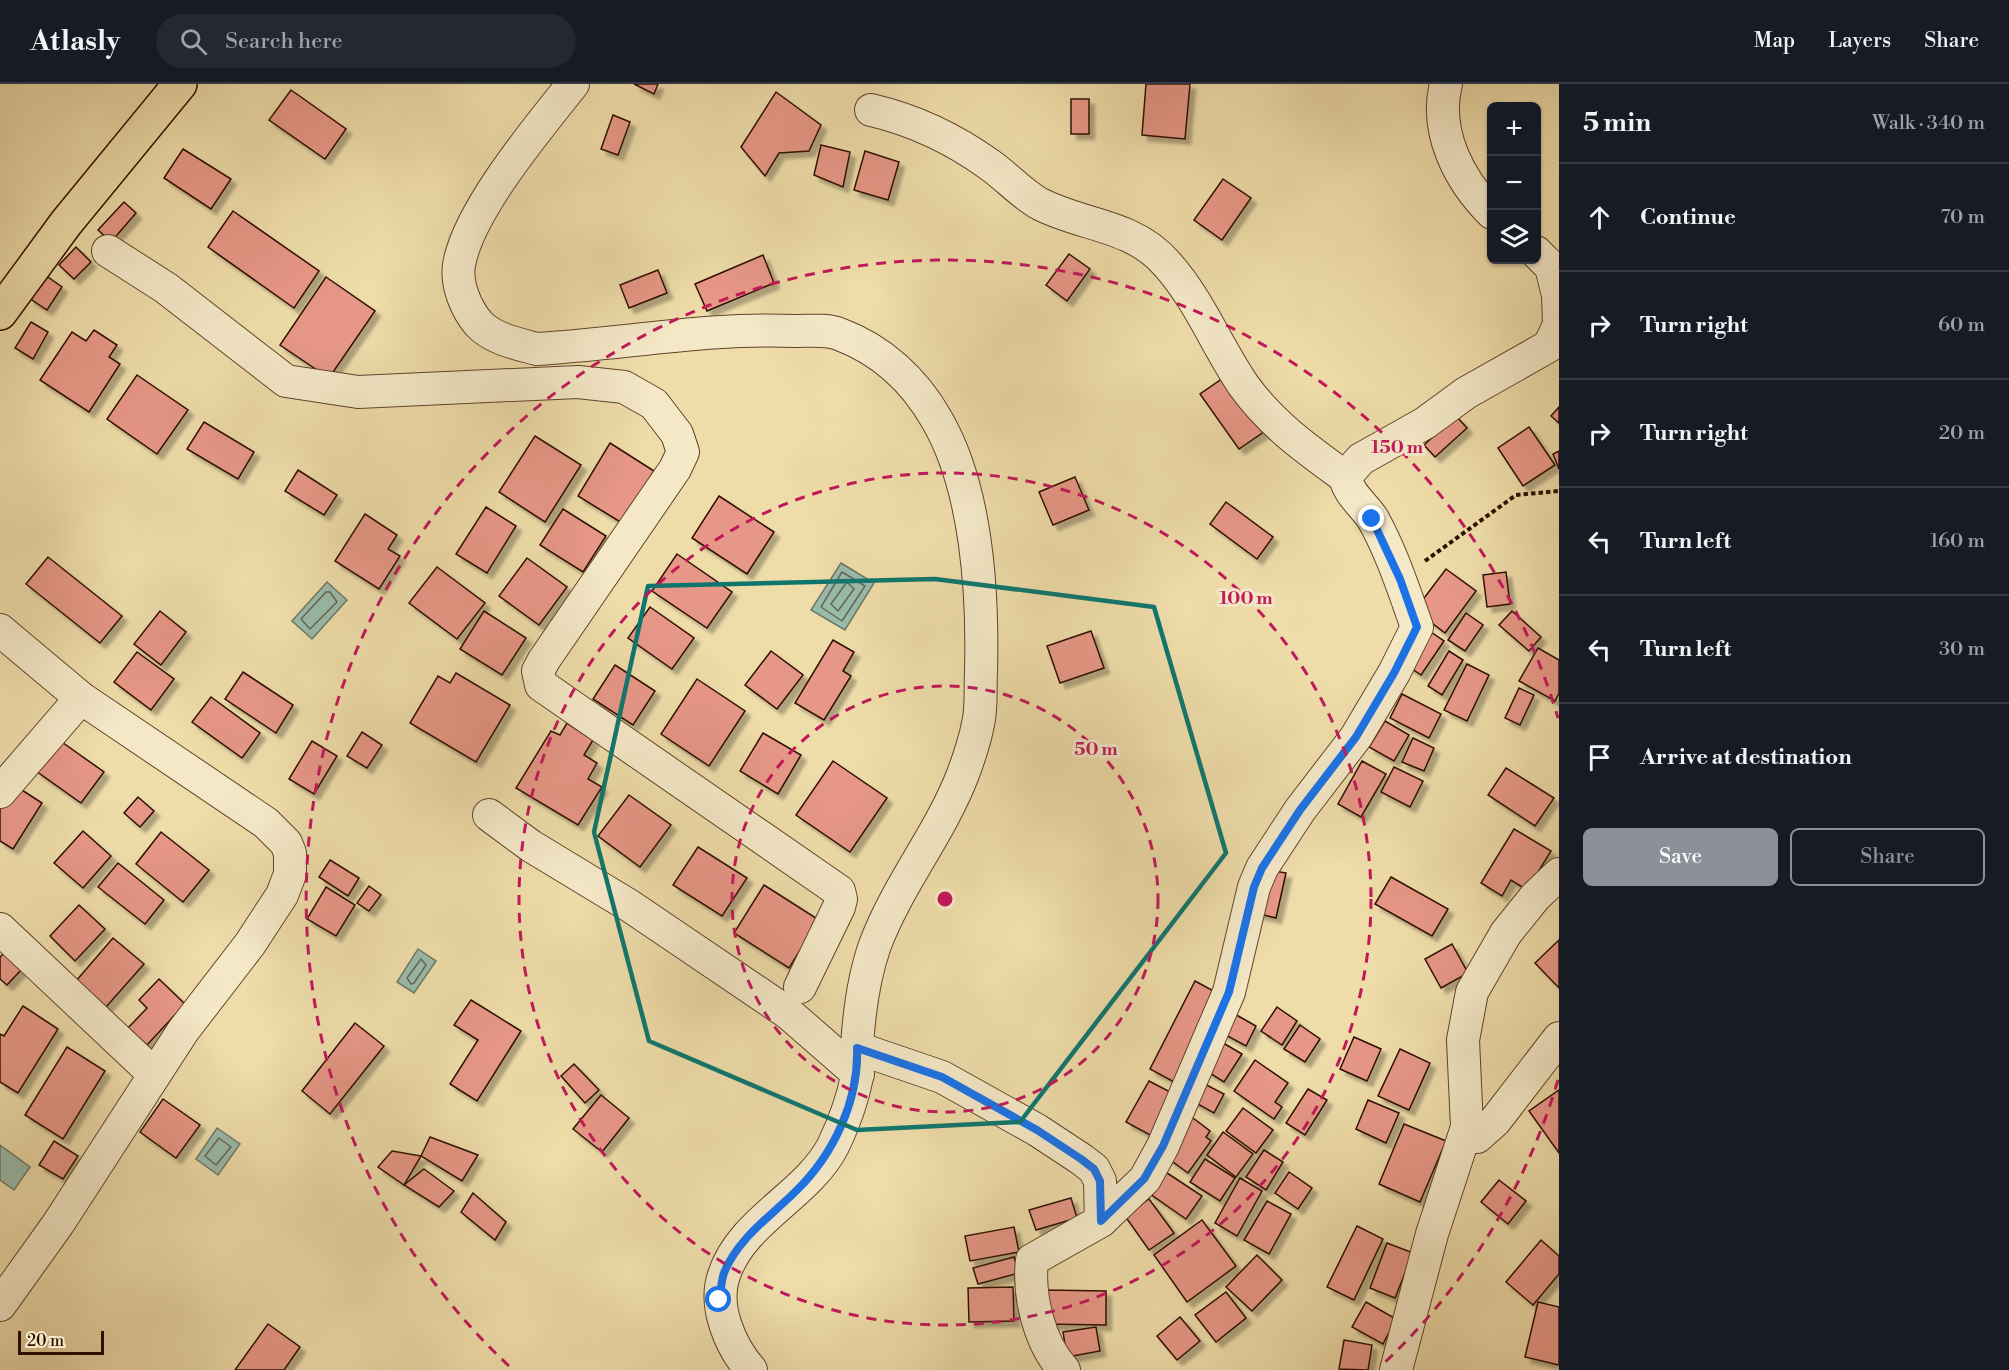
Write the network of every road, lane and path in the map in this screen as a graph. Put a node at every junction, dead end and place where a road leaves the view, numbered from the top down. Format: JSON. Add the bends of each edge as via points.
{"nodes":[{"id":1,"x":180,"y":84,"type":"edge"},
{"id":2,"x":573,"y":84,"type":"edge"},
{"id":3,"x":1446,"y":84,"type":"edge"},
{"id":4,"x":871,"y":110,"type":"dead end"},
{"id":5,"x":1488,"y":210,"type":"edge"},
{"id":6,"x":108,"y":251,"type":"dead end"},
{"id":7,"x":1541,"y":257,"type":"edge"},
{"id":8,"x":0,"y":313,"type":"edge"},
{"id":9,"x":504,"y":340,"type":"junction"},
{"id":10,"x":494,"y":387,"type":"junction"},
{"id":11,"x":1345,"y":477,"type":"junction"},
{"id":12,"x":1559,"y":491,"type":"edge"},
{"id":13,"x":1400,"y":579,"type":"junction"},
{"id":14,"x":0,"y":630,"type":"edge"},
{"id":15,"x":81,"y":698,"type":"junction"},
{"id":16,"x":0,"y":792,"type":"edge"},
{"id":17,"x":489,"y":815,"type":"dead end"},
{"id":18,"x":1559,"y":874,"type":"edge"},
{"id":19,"x":0,"y":929,"type":"edge"},
{"id":20,"x":800,"y":987,"type":"dead end"},
{"id":21,"x":1559,"y":1038,"type":"edge"},
{"id":22,"x":857,"y":1061,"type":"junction"},
{"id":23,"x":154,"y":1074,"type":"junction"},
{"id":24,"x":1465,"y":1137,"type":"junction"},
{"id":25,"x":1101,"y":1221,"type":"junction"},
{"id":26,"x":0,"y":1305,"type":"edge"},
{"id":27,"x":751,"y":1370,"type":"edge"},
{"id":28,"x":1064,"y":1370,"type":"edge"},
{"id":29,"x":1396,"y":1370,"type":"edge"}],
"edges":[{"from":1,"to":8,"type":"main road","via":[[66,223]]},
{"from":2,"to":9,"type":"street","via":[[486,203],[467,237],[458,267],[462,297],[480,325]]},
{"from":3,"to":5,"type":"street","via":[[1442,99],[1444,124],[1454,159],[1472,193]]},
{"from":4,"to":11,"type":"street","via":[[900,117],[945,137],[1038,203],[1128,234],[1155,252],[1181,283],[1243,385],[1267,415]]},
{"from":6,"to":10,"type":"street","via":[[166,288],[286,381],[358,393]]},
{"from":7,"to":11,"type":"street","via":[[1551,267],[1558,295],[1559,325],[1549,346],[1361,459]]},
{"from":9,"to":10,"type":"street","via":[[494,357]]},
{"from":9,"to":22,"type":"street","via":[[537,349],[762,331],[836,332],[876,351],[907,376],[937,419],[958,466],[977,557],[981,611],[979,722],[964,772],[940,826],[904,884],[875,946],[863,995]]},
{"from":10,"to":20,"type":"street","via":[[578,382],[624,387],[654,404],[677,434],[682,452],[675,469],[544,660],[538,671],[541,685],[838,891],[839,907]]},
{"from":11,"to":13,"type":"street","via":[[1347,487],[1372,519]]},
{"from":12,"to":13,"type":"path","via":[[1516,495]]},
{"from":13,"to":25,"type":"street","via":[[1417,627],[1411,643],[1356,737],[1262,868],[1229,992],[1163,1146],[1144,1179]]},
{"from":14,"to":15,"type":"street"},
{"from":15,"to":16,"type":"street"},
{"from":15,"to":23,"type":"street","via":[[266,823],[286,843],[290,853],[290,874],[275,907]]},
{"from":17,"to":22,"type":"street"},
{"from":18,"to":24,"type":"street","via":[[1506,933],[1472,992],[1462,1040],[1468,1111]]},
{"from":19,"to":23,"type":"street"},
{"from":21,"to":24,"type":"street","via":[[1495,1121],[1477,1137]]},
{"from":22,"to":25,"type":"street","via":[[942,1077],[1037,1130],[1094,1169],[1100,1181]]},
{"from":22,"to":27,"type":"street","via":[[832,1148],[798,1190],[749,1234],[724,1273],[719,1300],[726,1328]]},
{"from":23,"to":26,"type":"street","via":[[58,1224]]},
{"from":24,"to":29,"type":"street","via":[[1432,1234]]},
{"from":25,"to":28,"type":"street","via":[[1032,1260],[1037,1313],[1049,1350]]}]}
